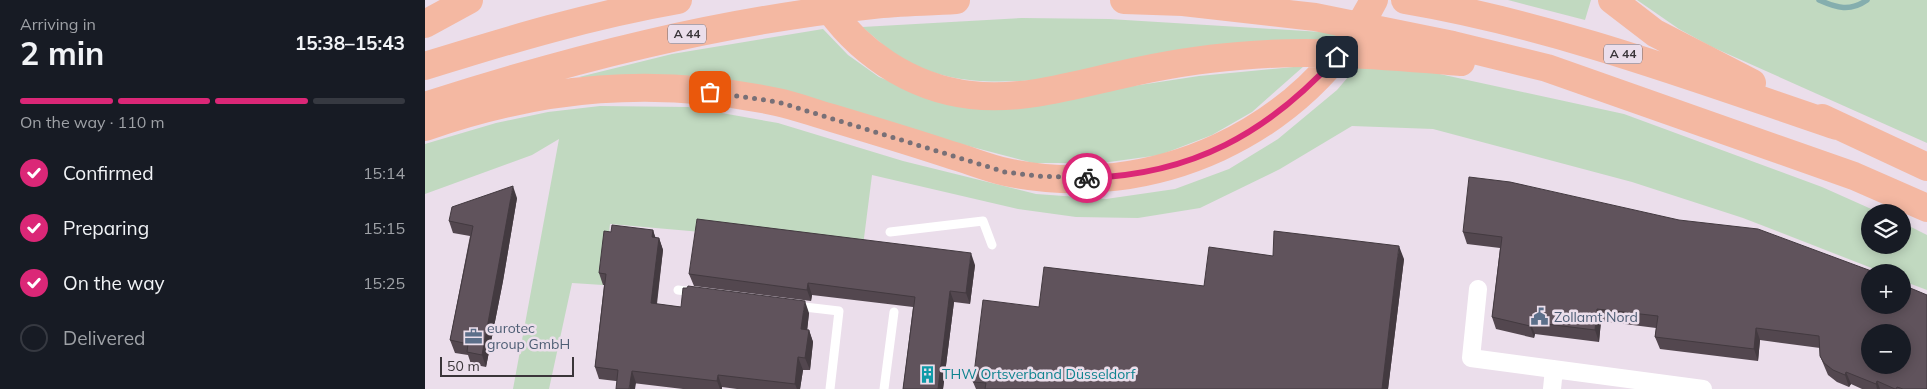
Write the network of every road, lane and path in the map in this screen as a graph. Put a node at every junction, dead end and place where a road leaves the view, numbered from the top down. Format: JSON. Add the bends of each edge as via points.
{"nodes":[{"id":1,"x":469,"y":0,"type":"edge"},
{"id":2,"x":678,"y":0,"type":"edge"},
{"id":3,"x":823,"y":0,"type":"edge"},
{"id":4,"x":956,"y":0,"type":"edge"},
{"id":5,"x":1124,"y":0,"type":"edge"},
{"id":6,"x":1374,"y":0,"type":"edge"},
{"id":7,"x":1405,"y":0,"type":"edge"},
{"id":8,"x":1612,"y":0,"type":"edge"},
{"id":9,"x":425,"y":24,"type":"edge"},
{"id":10,"x":425,"y":66,"type":"edge"},
{"id":11,"x":1547,"y":68,"type":"junction"},
{"id":12,"x":425,"y":106,"type":"edge"},
{"id":13,"x":1837,"y":126,"type":"junction"},
{"id":14,"x":425,"y":127,"type":"edge"},
{"id":15,"x":1927,"y":167,"type":"edge"},
{"id":16,"x":1927,"y":208,"type":"edge"},
{"id":17,"x":890,"y":232,"type":"dead end"},
{"id":18,"x":992,"y":245,"type":"dead end"},
{"id":19,"x":1478,"y":288,"type":"dead end"},
{"id":20,"x":678,"y":290,"type":"dead end"},
{"id":21,"x":706,"y":294,"type":"edge"},
{"id":22,"x":782,"y":304,"type":"edge"},
{"id":23,"x":894,"y":312,"type":"dead end"},
{"id":24,"x":1554,"y":370,"type":"junction"},
{"id":25,"x":830,"y":389,"type":"edge"},
{"id":26,"x":884,"y":389,"type":"edge"},
{"id":27,"x":1552,"y":389,"type":"edge"},
{"id":28,"x":1703,"y":389,"type":"edge"}],
"edges":[{"from":1,"to":9,"type":"highway"},
{"from":2,"to":10,"type":"highway","via":[[529,34]]},
{"from":3,"to":11,"type":"highway","via":[[852,37],[889,66],[914,79],[971,95],[1062,88],[1191,62],[1274,54],[1370,55]]},
{"from":4,"to":12,"type":"highway","number":"A 44","via":[[873,4],[653,41],[545,68]]},
{"from":5,"to":11,"type":"highway","via":[[1183,2],[1315,17]]},
{"from":6,"to":14,"type":"highway","via":[[1352,36],[1322,73],[1273,116],[1225,146],[1153,170],[1100,178],[1005,172],[778,102],[693,90],[607,87],[535,96]]},
{"from":7,"to":13,"type":"highway","number":"A 44","via":[[1540,31],[1634,57]]},
{"from":8,"to":13,"type":"highway","via":[[1655,33]]},
{"from":11,"to":16,"type":"highway","via":[[1853,176]]},
{"from":13,"to":15,"type":"highway","number":"A 44"},
{"from":17,"to":18,"type":"lane","via":[[983,220]]},
{"from":19,"to":24,"type":"street","via":[[1471,358]]},
{"from":20,"to":21,"type":"lane"},
{"from":22,"to":25,"type":"lane","via":[[839,311]]},
{"from":23,"to":26,"type":"lane"},
{"from":24,"to":27,"type":"street"},
{"from":24,"to":28,"type":"street"}]}
